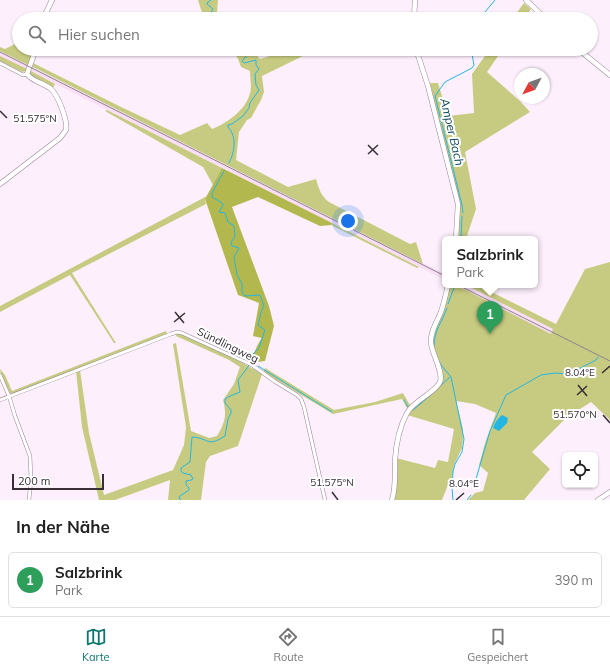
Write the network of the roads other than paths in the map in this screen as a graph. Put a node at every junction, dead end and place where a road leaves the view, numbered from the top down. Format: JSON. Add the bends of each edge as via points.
{"nodes":[{"id":1,"x":52,"y":0,"type":"edge"},
{"id":2,"x":415,"y":0,"type":"edge"},
{"id":3,"x":526,"y":0,"type":"edge"},
{"id":4,"x":46,"y":12,"type":"edge"},
{"id":5,"x":414,"y":12,"type":"edge"},
{"id":6,"x":539,"y":12,"type":"edge"},
{"id":7,"x":33,"y":56,"type":"edge"},
{"id":8,"x":418,"y":56,"type":"edge"},
{"id":9,"x":587,"y":56,"type":"edge"},
{"id":10,"x":0,"y":63,"type":"edge"},
{"id":11,"x":27,"y":74,"type":"junction"},
{"id":12,"x":610,"y":75,"type":"edge"},
{"id":13,"x":0,"y":184,"type":"edge"},
{"id":14,"x":456,"y":236,"type":"edge"},
{"id":15,"x":447,"y":288,"type":"edge"},
{"id":16,"x":0,"y":375,"type":"edge"},
{"id":17,"x":9,"y":396,"type":"junction"},
{"id":18,"x":0,"y":400,"type":"edge"},
{"id":19,"x":610,"y":492,"type":"edge"},
{"id":20,"x":29,"y":500,"type":"edge"},
{"id":21,"x":325,"y":500,"type":"edge"},
{"id":22,"x":392,"y":500,"type":"edge"},
{"id":23,"x":598,"y":500,"type":"edge"}],
"edges":[{"from":1,"to":4,"type":"street"},
{"from":2,"to":5,"type":"street"},
{"from":3,"to":6,"type":"street"},
{"from":7,"to":11,"type":"street"},
{"from":8,"to":14,"type":"street","via":[[458,204]]},
{"from":9,"to":12,"type":"street"},
{"from":10,"to":11,"type":"street","via":[[23,75]]},
{"from":11,"to":13,"type":"street","via":[[31,79],[52,90],[65,118],[66,130],[60,138]]},
{"from":15,"to":22,"type":"street","via":[[431,337],[441,381],[408,411],[399,436],[395,458]]},
{"from":16,"to":17,"type":"street"},
{"from":17,"to":18,"type":"street","name":"Sündlingweg"},
{"from":17,"to":20,"type":"street","via":[[30,456],[32,475]]},
{"from":17,"to":21,"type":"street","name":"Sündlingweg","via":[[174,333],[182,333],[252,365],[301,399]]},
{"from":19,"to":23,"type":"street"}]}
